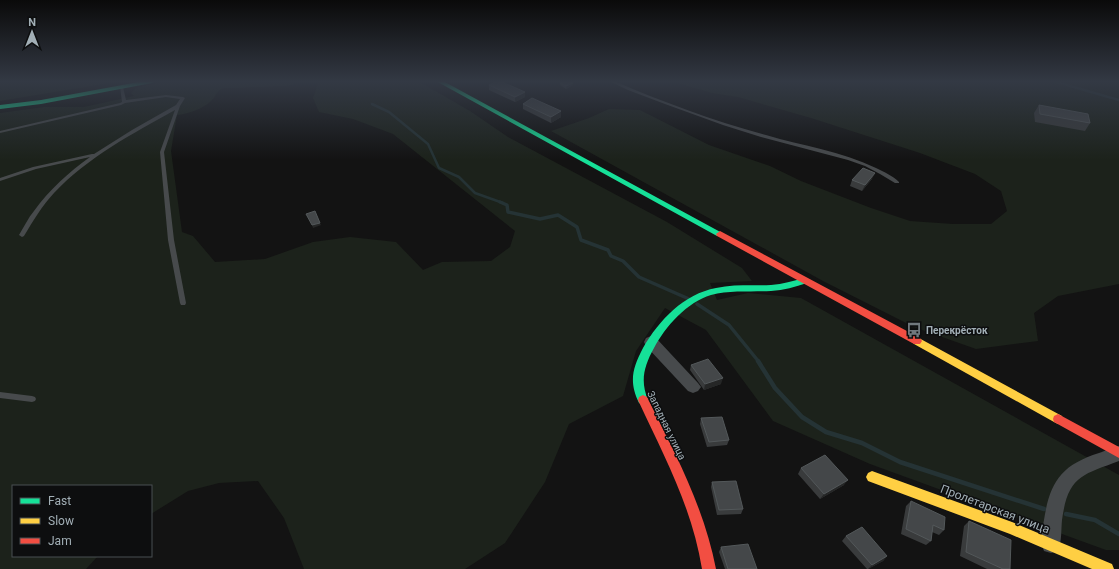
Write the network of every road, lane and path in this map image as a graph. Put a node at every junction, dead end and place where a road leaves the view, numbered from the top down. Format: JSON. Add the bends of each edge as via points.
{"nodes":[{"id":1,"x":101,"y":108,"type":"edge"},
{"id":2,"x":175,"y":108,"type":"edge"},
{"id":3,"x":177,"y":108,"type":"edge"},
{"id":4,"x":487,"y":108,"type":"edge"},
{"id":5,"x":682,"y":108,"type":"edge"},
{"id":6,"x":0,"y":132,"type":"edge"},
{"id":7,"x":94,"y":155,"type":"junction"},
{"id":8,"x":0,"y":180,"type":"edge"},
{"id":9,"x":897,"y":182,"type":"dead end"},
{"id":10,"x":22,"y":235,"type":"dead end"},
{"id":11,"x":804,"y":281,"type":"junction"},
{"id":12,"x":183,"y":303,"type":"dead end"},
{"id":13,"x":650,"y":342,"type":"junction"},
{"id":14,"x":693,"y":387,"type":"dead end"},
{"id":15,"x":0,"y":395,"type":"edge"},
{"id":16,"x":32,"y":399,"type":"dead end"},
{"id":17,"x":1118,"y":453,"type":"edge"},
{"id":18,"x":872,"y":477,"type":"dead end"},
{"id":19,"x":1051,"y":544,"type":"junction"},
{"id":20,"x":709,"y":569,"type":"edge"},
{"id":21,"x":1107,"y":569,"type":"edge"}],
"edges":[{"from":1,"to":6,"type":"lane"},
{"from":2,"to":7,"type":"lane"},
{"from":3,"to":12,"type":"lane","via":[[162,152],[171,240]]},
{"from":4,"to":11,"type":"street"},
{"from":5,"to":9,"type":"lane","via":[[762,136],[871,165]]},
{"from":7,"to":8,"type":"lane","via":[[35,168]]},
{"from":7,"to":10,"type":"lane","via":[[49,195],[32,215]]},
{"from":11,"to":13,"type":"street","name":"Западная улица","via":[[780,287],[738,288],[706,293],[675,312]]},
{"from":11,"to":17,"type":"street"},
{"from":13,"to":14,"type":"street"},
{"from":13,"to":20,"type":"street","name":"Западная улица","via":[[638,372],[638,393],[694,505]]},
{"from":15,"to":16,"type":"lane"},
{"from":17,"to":19,"type":"street","via":[[1106,460],[1080,467],[1065,480],[1052,517]]},
{"from":18,"to":19,"type":"street","name":"Пролетарская улица"},
{"from":19,"to":21,"type":"street","name":"Пролетарская улица"}]}
